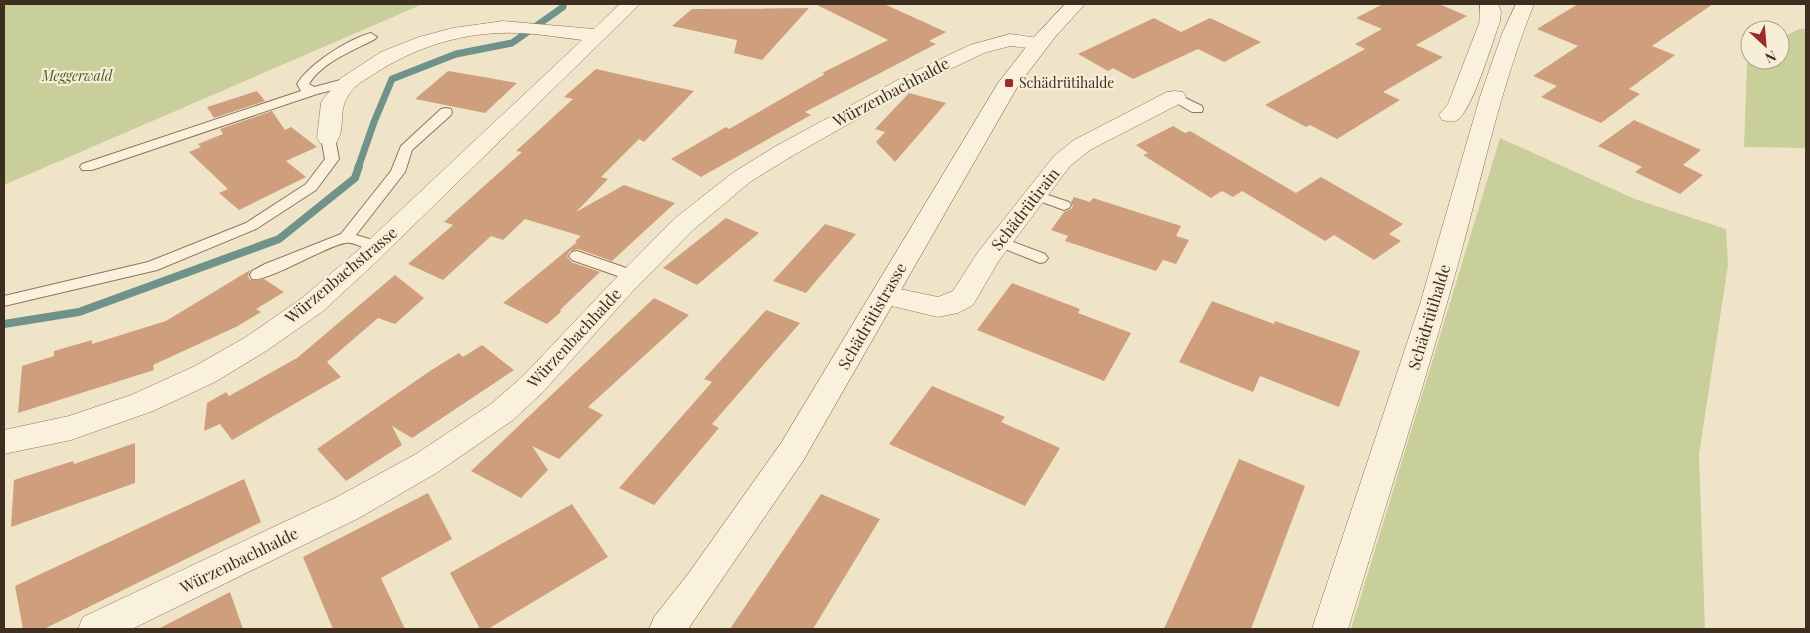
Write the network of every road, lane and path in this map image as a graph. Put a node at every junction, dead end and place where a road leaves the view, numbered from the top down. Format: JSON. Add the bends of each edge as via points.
{"nodes":[{"id":1,"x":631,"y":4,"type":"edge"},
{"id":2,"x":1076,"y":4,"type":"edge"},
{"id":3,"x":1489,"y":4,"type":"edge"},
{"id":4,"x":1525,"y":4,"type":"edge"},
{"id":5,"x":598,"y":35,"type":"junction"},
{"id":6,"x":371,"y":38,"type":"dead end"},
{"id":7,"x":1038,"y":44,"type":"junction"},
{"id":8,"x":348,"y":82,"type":"junction"},
{"id":9,"x":313,"y":92,"type":"junction"},
{"id":10,"x":1175,"y":98,"type":"joint"},
{"id":11,"x":1197,"y":109,"type":"dead end"},
{"id":12,"x":446,"y":112,"type":"dead end"},
{"id":13,"x":1450,"y":115,"type":"dead end"},
{"id":14,"x":328,"y":138,"type":"joint"},
{"id":15,"x":87,"y":167,"type":"dead end"},
{"id":16,"x":1036,"y":195,"type":"junction"},
{"id":17,"x":1064,"y":205,"type":"dead end"},
{"id":18,"x":346,"y":237,"type":"junction"},
{"id":19,"x":1000,"y":242,"type":"junction"},
{"id":20,"x":377,"y":247,"type":"junction"},
{"id":21,"x":577,"y":256,"type":"dead end"},
{"id":22,"x":1040,"y":258,"type":"dead end"},
{"id":23,"x":258,"y":275,"type":"dead end"},
{"id":24,"x":632,"y":276,"type":"junction"},
{"id":25,"x":885,"y":294,"type":"junction"},
{"id":26,"x":4,"y":301,"type":"edge"},
{"id":27,"x":4,"y":442,"type":"edge"},
{"id":28,"x":96,"y":629,"type":"edge"},
{"id":29,"x":667,"y":629,"type":"edge"},
{"id":30,"x":1330,"y":629,"type":"edge"}],
"edges":[{"from":1,"to":5,"type":"street","name":"Würzenbachstrasse"},
{"from":2,"to":7,"type":"street","name":"Schädrütistrasse"},
{"from":3,"to":13,"type":"street","via":[[1490,21],[1458,106]]},
{"from":4,"to":30,"type":"street","name":"Schädrütihalde","via":[[1514,26],[1481,131],[1447,257]]},
{"from":5,"to":8,"type":"street","via":[[503,27],[460,32],[388,56]]},
{"from":5,"to":20,"type":"street","name":"Würzenbachstrasse"},
{"from":6,"to":9,"type":"lane","via":[[334,57],[308,76],[305,88]]},
{"from":7,"to":24,"type":"street","name":"Würzenbachhalde","via":[[1010,40],[976,49],[914,79],[784,151],[742,177],[684,224]]},
{"from":7,"to":25,"type":"street","name":"Schädrütistrasse","via":[[994,107]]},
{"from":8,"to":9,"type":"lane"},
{"from":8,"to":14,"type":"street","via":[[332,103]]},
{"from":9,"to":15,"type":"lane"},
{"from":10,"to":11,"type":"lane"},
{"from":10,"to":16,"type":"street","name":"Schädrütirain","via":[[1082,145],[1062,161]]},
{"from":12,"to":18,"type":"lane","via":[[406,149],[398,172]]},
{"from":14,"to":26,"type":"lane","via":[[332,159],[311,187],[251,226],[152,266]]},
{"from":16,"to":17,"type":"lane"},
{"from":16,"to":19,"type":"street","name":"Schädrütirain"},
{"from":18,"to":20,"type":"lane"},
{"from":18,"to":23,"type":"lane"},
{"from":19,"to":22,"type":"lane"},
{"from":19,"to":25,"type":"street","name":"Schädrütirain","via":[[986,258],[968,292],[948,306],[928,306]]},
{"from":20,"to":27,"type":"street","name":"Würzenbachstrasse","via":[[312,305],[205,374],[142,403],[71,428]]},
{"from":21,"to":24,"type":"lane"},
{"from":24,"to":28,"type":"street","name":"Würzenbachhalde","via":[[533,384],[502,412],[427,463],[347,508]]},
{"from":25,"to":29,"type":"street","name":"Schädrütistrasse","via":[[792,452]]}]}
